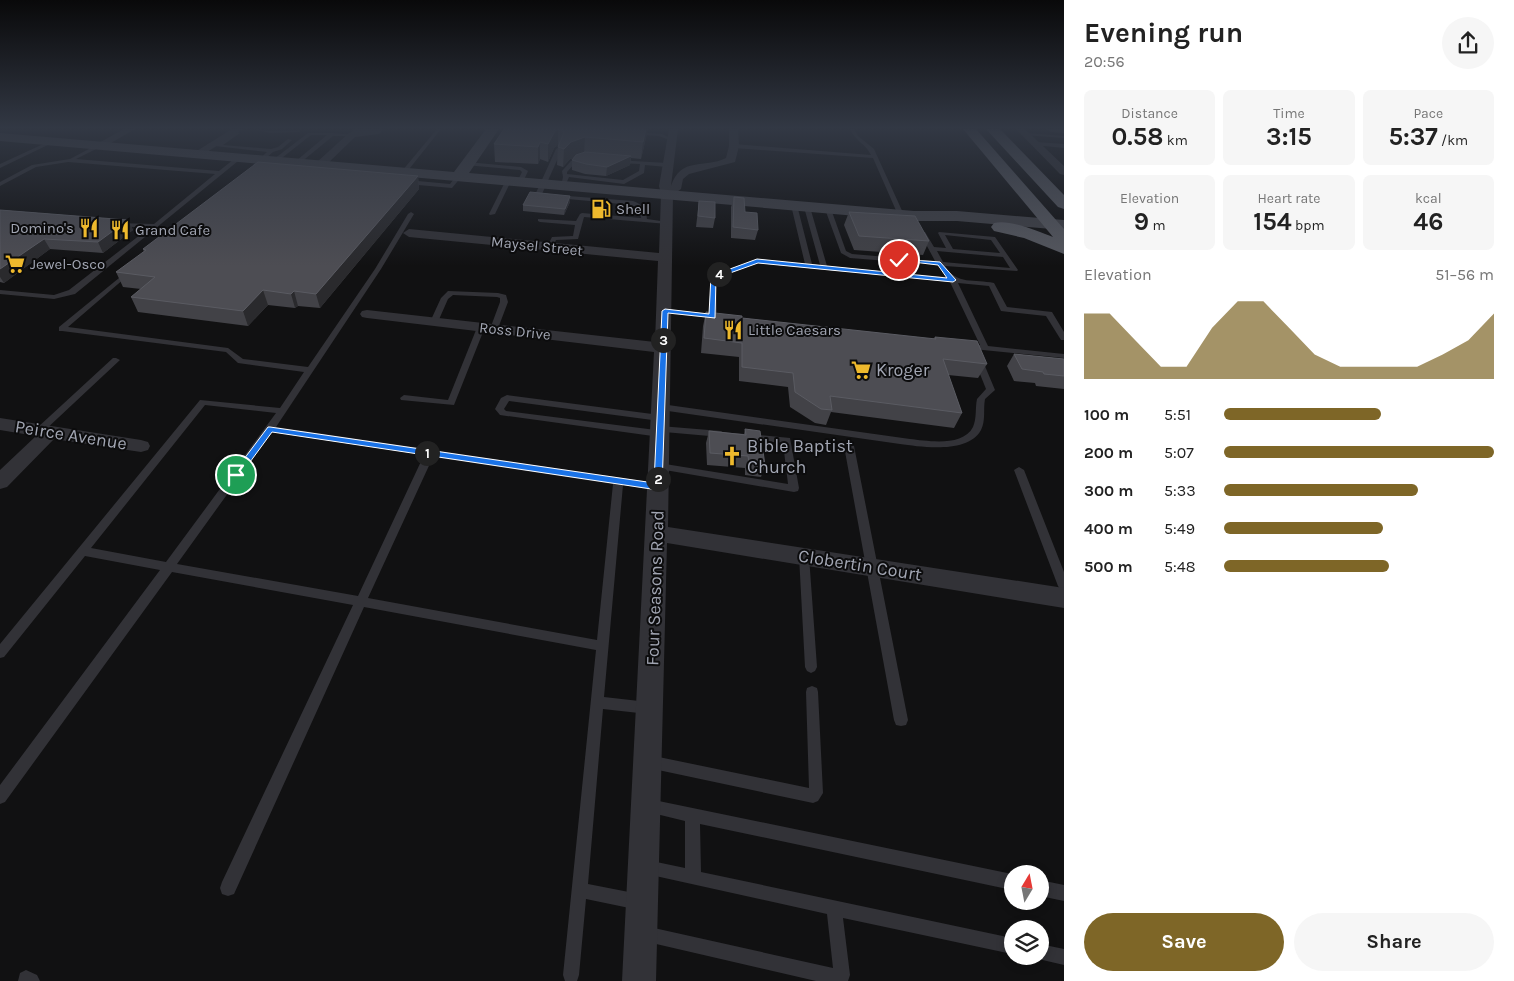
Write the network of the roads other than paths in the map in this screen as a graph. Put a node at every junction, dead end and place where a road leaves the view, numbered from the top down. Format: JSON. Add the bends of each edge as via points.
{"nodes":[{"id":1,"x":17,"y":175,"type":"edge"},
{"id":2,"x":218,"y":175,"type":"edge"},
{"id":3,"x":390,"y":175,"type":"edge"},
{"id":4,"x":423,"y":175,"type":"edge"},
{"id":5,"x":485,"y":175,"type":"edge"},
{"id":6,"x":547,"y":175,"type":"edge"},
{"id":7,"x":564,"y":175,"type":"edge"},
{"id":8,"x":637,"y":175,"type":"edge"},
{"id":9,"x":666,"y":175,"type":"edge"},
{"id":10,"x":681,"y":175,"type":"edge"},
{"id":11,"x":884,"y":175,"type":"edge"},
{"id":12,"x":1008,"y":175,"type":"edge"},
{"id":13,"x":1037,"y":175,"type":"edge"},
{"id":14,"x":404,"y":177,"type":"joint"},
{"id":15,"x":564,"y":180,"type":"junction"},
{"id":16,"x":514,"y":181,"type":"junction"},
{"id":17,"x":0,"y":184,"type":"edge"},
{"id":18,"x":543,"y":184,"type":"junction"},
{"id":19,"x":582,"y":188,"type":"junction"},
{"id":20,"x":667,"y":194,"type":"junction"},
{"id":21,"x":625,"y":197,"type":"junction"},
{"id":22,"x":1064,"y":204,"type":"edge"},
{"id":23,"x":1034,"y":205,"type":"junction"},
{"id":24,"x":800,"y":206,"type":"junction"},
{"id":25,"x":828,"y":208,"type":"junction"},
{"id":26,"x":411,"y":214,"type":"dead end"},
{"id":27,"x":492,"y":214,"type":"dead end"},
{"id":28,"x":907,"y":216,"type":"junction"},
{"id":29,"x":540,"y":220,"type":"dead end"},
{"id":30,"x":644,"y":220,"type":"junction"},
{"id":31,"x":666,"y":222,"type":"junction"},
{"id":32,"x":112,"y":223,"type":"edge"},
{"id":33,"x":579,"y":223,"type":"junction"},
{"id":34,"x":993,"y":223,"type":"junction"},
{"id":35,"x":155,"y":226,"type":"junction"},
{"id":36,"x":1060,"y":231,"type":"edge"},
{"id":37,"x":409,"y":233,"type":"dead end"},
{"id":38,"x":550,"y":247,"type":"junction"},
{"id":39,"x":932,"y":249,"type":"junction"},
{"id":40,"x":1064,"y":249,"type":"edge"},
{"id":41,"x":950,"y":250,"type":"junction"},
{"id":42,"x":1005,"y":255,"type":"junction"},
{"id":43,"x":665,"y":258,"type":"junction"},
{"id":44,"x":140,"y":263,"type":"edge"},
{"id":45,"x":940,"y":264,"type":"junction"},
{"id":46,"x":808,"y":266,"type":"junction"},
{"id":47,"x":824,"y":267,"type":"junction"},
{"id":48,"x":953,"y":280,"type":"junction"},
{"id":49,"x":0,"y":292,"type":"edge"},
{"id":50,"x":665,"y":311,"type":"junction"},
{"id":51,"x":367,"y":314,"type":"dead end"},
{"id":52,"x":712,"y":316,"type":"junction"},
{"id":53,"x":722,"y":318,"type":"edge"},
{"id":54,"x":434,"y":322,"type":"junction"},
{"id":55,"x":488,"y":328,"type":"junction"},
{"id":56,"x":1064,"y":338,"type":"edge"},
{"id":57,"x":954,"y":344,"type":"edge"},
{"id":58,"x":972,"y":346,"type":"junction"},
{"id":59,"x":663,"y":348,"type":"junction"},
{"id":60,"x":985,"y":348,"type":"junction"},
{"id":61,"x":1064,"y":356,"type":"edge"},
{"id":62,"x":116,"y":360,"type":"dead end"},
{"id":63,"x":310,"y":370,"type":"junction"},
{"id":64,"x":404,"y":398,"type":"dead end"},
{"id":65,"x":282,"y":411,"type":"junction"},
{"id":66,"x":660,"y":422,"type":"junction"},
{"id":67,"x":0,"y":424,"type":"edge"},
{"id":68,"x":270,"y":429,"type":"junction"},
{"id":69,"x":45,"y":431,"type":"junction"},
{"id":70,"x":141,"y":446,"type":"dead end"},
{"id":71,"x":849,"y":446,"type":"dead end"},
{"id":72,"x":430,"y":453,"type":"junction"},
{"id":73,"x":1019,"y":470,"type":"dead end"},
{"id":74,"x":658,"y":476,"type":"junction"},
{"id":75,"x":618,"y":481,"type":"junction"},
{"id":76,"x":0,"y":482,"type":"edge"},
{"id":77,"x":657,"y":533,"type":"junction"},
{"id":78,"x":82,"y":552,"type":"junction"},
{"id":79,"x":804,"y":556,"type":"junction"},
{"id":80,"x":169,"y":567,"type":"junction"},
{"id":81,"x":873,"y":568,"type":"junction"},
{"id":82,"x":1064,"y":586,"type":"edge"},
{"id":83,"x":1064,"y":598,"type":"edge"},
{"id":84,"x":361,"y":602,"type":"junction"},
{"id":85,"x":603,"y":646,"type":"junction"},
{"id":86,"x":0,"y":653,"type":"edge"},
{"id":87,"x":811,"y":667,"type":"dead end"},
{"id":88,"x":812,"y":692,"type":"dead end"},
{"id":89,"x":597,"y":702,"type":"junction"},
{"id":90,"x":650,"y":708,"type":"junction"},
{"id":91,"x":901,"y":720,"type":"dead end"},
{"id":92,"x":648,"y":762,"type":"junction"},
{"id":93,"x":0,"y":797,"type":"edge"},
{"id":94,"x":646,"y":805,"type":"junction"},
{"id":95,"x":692,"y":815,"type":"junction"},
{"id":96,"x":644,"y":867,"type":"junction"},
{"id":97,"x":692,"y":878,"type":"junction"},
{"id":98,"x":1004,"y":880,"type":"edge"},
{"id":99,"x":228,"y":888,"type":"dead end"},
{"id":100,"x":579,"y":890,"type":"junction"},
{"id":101,"x":1049,"y":890,"type":"edge"},
{"id":102,"x":1064,"y":893,"type":"edge"},
{"id":103,"x":643,"y":902,"type":"junction"},
{"id":104,"x":834,"y":908,"type":"junction"},
{"id":105,"x":642,"y":933,"type":"junction"},
{"id":106,"x":1004,"y":944,"type":"edge"},
{"id":107,"x":1049,"y":954,"type":"edge"},
{"id":108,"x":1064,"y":958,"type":"edge"},
{"id":109,"x":571,"y":975,"type":"dead end"},
{"id":110,"x":640,"y":981,"type":"edge"}],
"edges":[{"from":1,"to":17,"type":"lane"},
{"from":2,"to":35,"type":"lane"},
{"from":3,"to":14,"type":"main road"},
{"from":4,"to":14,"type":"main road"},
{"from":5,"to":16,"type":"main road"},
{"from":6,"to":18,"type":"lane"},
{"from":7,"to":15,"type":"lane"},
{"from":8,"to":19,"type":"lane","via":[[624,182]]},
{"from":9,"to":20,"type":"street","name":"Four Seasons Road"},
{"from":10,"to":20,"type":"street","via":[[678,187]]},
{"from":11,"to":28,"type":"lane"},
{"from":12,"to":23,"type":"highway"},
{"from":13,"to":22,"type":"highway"},
{"from":15,"to":18,"type":"main road"},
{"from":15,"to":19,"type":"main road"},
{"from":16,"to":18,"type":"main road"},
{"from":16,"to":27,"type":"lane"},
{"from":18,"to":19,"type":"lane","via":[[538,195]]},
{"from":19,"to":21,"type":"main road"},
{"from":20,"to":21,"type":"main road"},
{"from":20,"to":24,"type":"main road"},
{"from":20,"to":31,"type":"street","name":"Four Seasons Road"},
{"from":21,"to":30,"type":"lane","via":[[641,206]]},
{"from":23,"to":34,"type":"highway"},
{"from":23,"to":36,"type":"highway"},
{"from":24,"to":25,"type":"main road"},
{"from":24,"to":46,"type":"lane"},
{"from":24,"to":47,"type":"lane"},
{"from":25,"to":28,"type":"main road"},
{"from":25,"to":45,"type":"lane","via":[[845,254]]},
{"from":26,"to":63,"type":"lane"},
{"from":28,"to":34,"type":"main road","via":[[959,224]]},
{"from":28,"to":39,"type":"lane"},
{"from":29,"to":33,"type":"lane"},
{"from":30,"to":31,"type":"lane"},
{"from":30,"to":33,"type":"lane","via":[[587,215],[580,217]]},
{"from":31,"to":43,"type":"street","name":"Four Seasons Road"},
{"from":32,"to":35,"type":"lane"},
{"from":33,"to":38,"type":"lane","via":[[576,238],[554,238]]},
{"from":34,"to":36,"type":"main road"},
{"from":34,"to":40,"type":"highway"},
{"from":35,"to":49,"type":"lane","via":[[72,292],[54,297]]},
{"from":37,"to":38,"type":"street","name":"Maysel Street"},
{"from":38,"to":43,"type":"street","name":"Maysel Street"},
{"from":39,"to":41,"type":"lane"},
{"from":39,"to":45,"type":"lane"},
{"from":41,"to":42,"type":"lane"},
{"from":41,"to":42,"type":"lane","via":[[941,234],[993,238]]},
{"from":42,"to":45,"type":"lane","via":[[1015,270]]},
{"from":43,"to":50,"type":"street","name":"Four Seasons Road"},
{"from":44,"to":63,"type":"lane","via":[[62,329],[228,350],[241,361]]},
{"from":45,"to":48,"type":"lane"},
{"from":46,"to":47,"type":"lane"},
{"from":46,"to":52,"type":"lane","via":[[757,261],[713,277]]},
{"from":47,"to":48,"type":"lane"},
{"from":48,"to":56,"type":"lane","via":[[992,284],[1004,309],[1049,314]]},
{"from":48,"to":60,"type":"lane"},
{"from":50,"to":52,"type":"lane"},
{"from":50,"to":59,"type":"street","name":"Four Seasons Road"},
{"from":51,"to":54,"type":"street","name":"Ross Drive"},
{"from":52,"to":53,"type":"lane"},
{"from":54,"to":55,"type":"street","name":"Ross Drive"},
{"from":54,"to":55,"type":"lane","via":[[445,298],[451,293],[498,295],[504,302]]},
{"from":55,"to":59,"type":"street","name":"Ross Drive"},
{"from":55,"to":64,"type":"lane","via":[[451,402]]},
{"from":57,"to":58,"type":"lane"},
{"from":58,"to":60,"type":"lane"},
{"from":58,"to":66,"type":"lane","via":[[991,390],[983,395],[980,402],[978,430],[969,438],[953,444]]},
{"from":59,"to":66,"type":"street","name":"Four Seasons Road"},
{"from":60,"to":61,"type":"lane"},
{"from":62,"to":69,"type":"lane"},
{"from":63,"to":65,"type":"lane"},
{"from":65,"to":68,"type":"lane"},
{"from":65,"to":78,"type":"lane","via":[[203,402]]},
{"from":66,"to":66,"type":"lane","via":[[508,398],[499,409],[503,413]]},
{"from":66,"to":74,"type":"street","name":"Four Seasons Road"},
{"from":66,"to":74,"type":"lane","via":[[787,440],[794,488]]},
{"from":67,"to":69,"type":"street","name":"Peirce Avenue"},
{"from":68,"to":72,"type":"lane"},
{"from":68,"to":80,"type":"lane"},
{"from":69,"to":70,"type":"street","name":"Peirce Avenue"},
{"from":69,"to":76,"type":"street"},
{"from":71,"to":81,"type":"lane"},
{"from":72,"to":75,"type":"lane"},
{"from":72,"to":84,"type":"lane"},
{"from":73,"to":82,"type":"lane"},
{"from":74,"to":75,"type":"lane"},
{"from":74,"to":77,"type":"street","name":"Four Seasons Road"},
{"from":75,"to":85,"type":"lane"},
{"from":77,"to":79,"type":"street","name":"Clobertin Court"},
{"from":77,"to":90,"type":"street","name":"Four Seasons Road"},
{"from":78,"to":80,"type":"lane"},
{"from":78,"to":86,"type":"lane"},
{"from":79,"to":81,"type":"street","name":"Clobertin Court"},
{"from":79,"to":87,"type":"lane"},
{"from":80,"to":84,"type":"lane"},
{"from":80,"to":93,"type":"lane"},
{"from":81,"to":83,"type":"street","name":"Clobertin Court"},
{"from":81,"to":91,"type":"lane"},
{"from":84,"to":85,"type":"lane"},
{"from":84,"to":99,"type":"lane"},
{"from":85,"to":89,"type":"lane"},
{"from":88,"to":92,"type":"lane","via":[[816,793],[813,796]]},
{"from":89,"to":90,"type":"lane"},
{"from":89,"to":100,"type":"lane"},
{"from":90,"to":92,"type":"street","name":"Four Seasons Road"},
{"from":92,"to":94,"type":"street","name":"Four Seasons Road"},
{"from":94,"to":95,"type":"lane"},
{"from":94,"to":96,"type":"street","name":"Four Seasons Road"},
{"from":95,"to":97,"type":"lane"},
{"from":95,"to":98,"type":"lane"},
{"from":96,"to":97,"type":"lane"},
{"from":96,"to":103,"type":"street","name":"Four Seasons Road"},
{"from":97,"to":104,"type":"lane"},
{"from":100,"to":103,"type":"lane"},
{"from":100,"to":109,"type":"lane"},
{"from":101,"to":102,"type":"lane"},
{"from":103,"to":105,"type":"street","name":"Four Seasons Road"},
{"from":104,"to":105,"type":"lane","via":[[840,978]]},
{"from":104,"to":106,"type":"lane"},
{"from":105,"to":110,"type":"street","name":"Four Seasons Road"},
{"from":107,"to":108,"type":"lane"}]}
